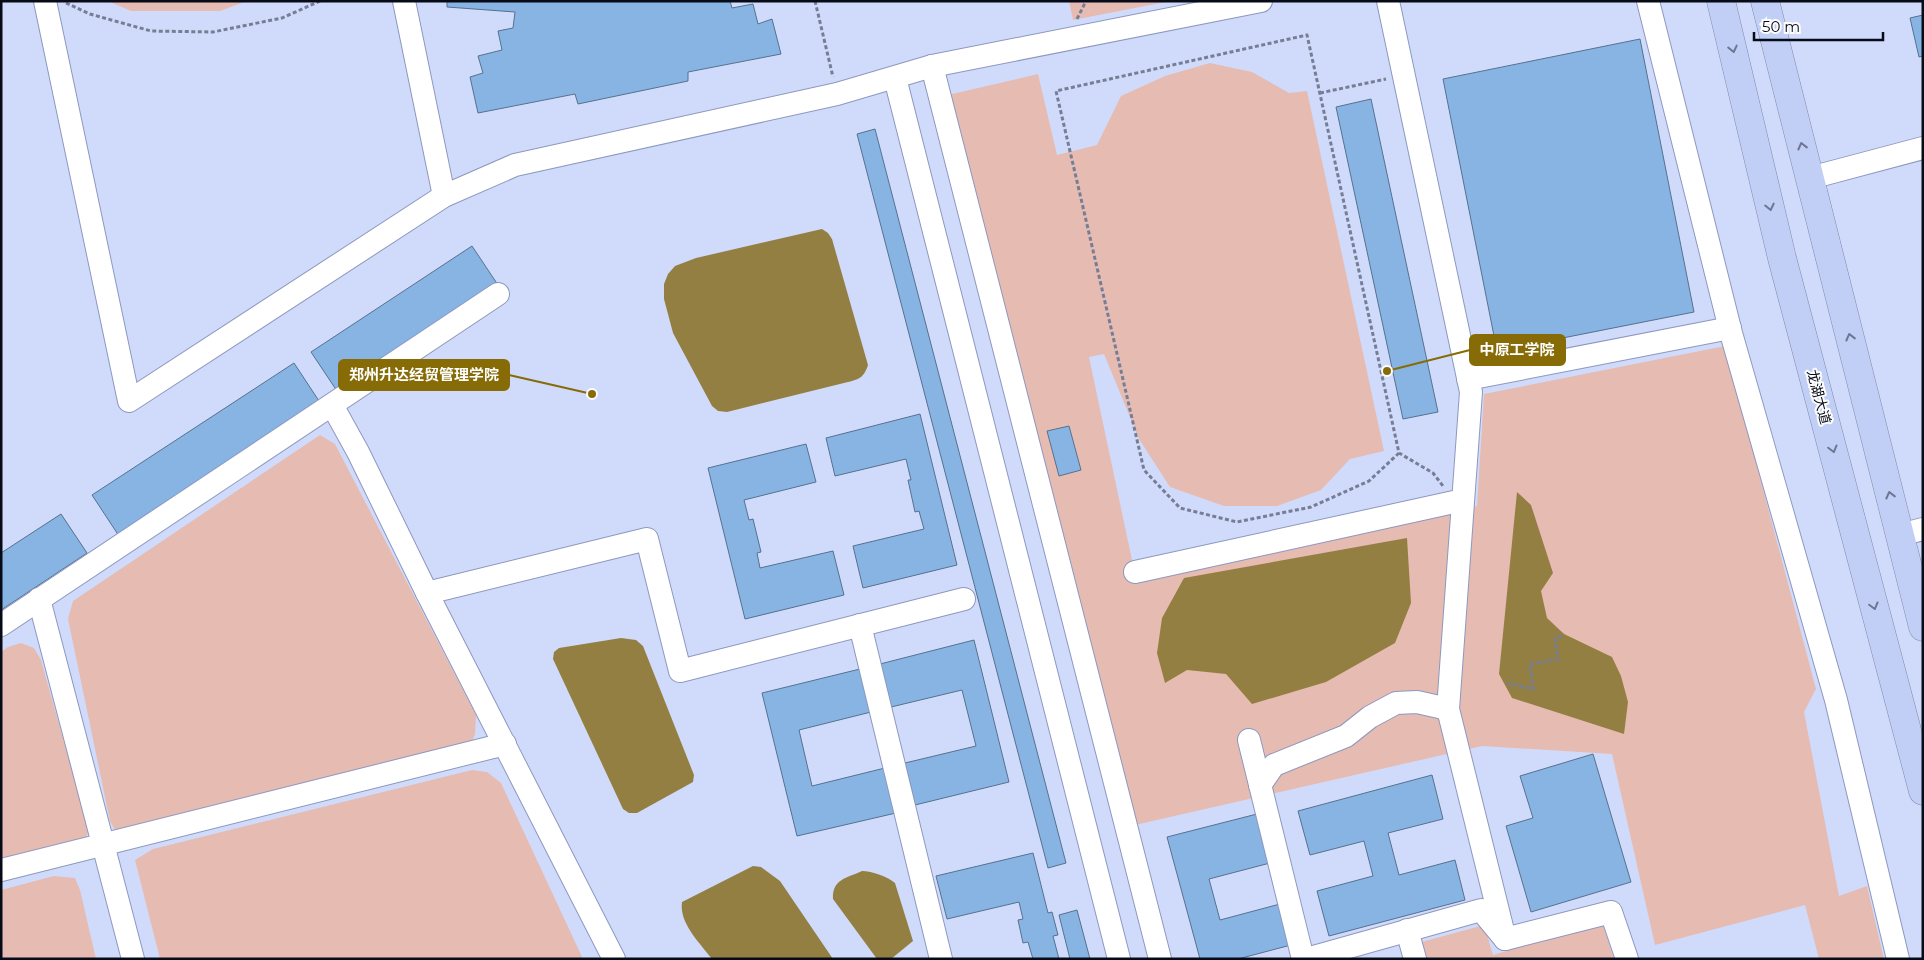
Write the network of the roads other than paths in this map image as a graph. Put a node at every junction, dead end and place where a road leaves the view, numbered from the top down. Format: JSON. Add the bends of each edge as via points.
{"nodes":[{"id":1,"x":45,"y":1,"type":"edge"},
{"id":2,"x":404,"y":1,"type":"edge"},
{"id":3,"x":1261,"y":1,"type":"edge"},
{"id":4,"x":1388,"y":1,"type":"edge"},
{"id":5,"x":1648,"y":1,"type":"edge"},
{"id":6,"x":1722,"y":1,"type":"edge"},
{"id":7,"x":1765,"y":1,"type":"edge"},
{"id":8,"x":932,"y":66,"type":"junction"},
{"id":9,"x":896,"y":78,"type":"junction"},
{"id":10,"x":1923,"y":148,"type":"edge"},
{"id":11,"x":1810,"y":178,"type":"junction"},
{"id":12,"x":444,"y":196,"type":"junction"},
{"id":13,"x":498,"y":294,"type":"dead end"},
{"id":14,"x":1730,"y":328,"type":"junction"},
{"id":15,"x":1468,"y":380,"type":"junction"},
{"id":16,"x":332,"y":405,"type":"junction"},
{"id":17,"x":1460,"y":501,"type":"junction"},
{"id":18,"x":1911,"y":532,"type":"edge"},
{"id":19,"x":1135,"y":572,"type":"dead end"},
{"id":20,"x":427,"y":593,"type":"junction"},
{"id":21,"x":39,"y":599,"type":"junction"},
{"id":22,"x":964,"y":599,"type":"dead end"},
{"id":23,"x":1,"y":624,"type":"edge"},
{"id":24,"x":860,"y":625,"type":"junction"},
{"id":25,"x":1923,"y":627,"type":"edge"},
{"id":26,"x":1448,"y":709,"type":"junction"},
{"id":27,"x":1249,"y":740,"type":"dead end"},
{"id":28,"x":504,"y":744,"type":"junction"},
{"id":29,"x":1260,"y":785,"type":"junction"},
{"id":30,"x":1923,"y":791,"type":"edge"},
{"id":31,"x":104,"y":844,"type":"junction"},
{"id":32,"x":1,"y":870,"type":"edge"},
{"id":33,"x":1408,"y":930,"type":"junction"},
{"id":34,"x":1505,"y":939,"type":"junction"},
{"id":35,"x":133,"y":959,"type":"edge"},
{"id":36,"x":614,"y":959,"type":"edge"},
{"id":37,"x":941,"y":959,"type":"edge"},
{"id":38,"x":1119,"y":959,"type":"edge"},
{"id":39,"x":1160,"y":959,"type":"edge"},
{"id":40,"x":1304,"y":959,"type":"edge"},
{"id":41,"x":1415,"y":959,"type":"edge"},
{"id":42,"x":1627,"y":959,"type":"edge"},
{"id":43,"x":1898,"y":959,"type":"edge"}],
"edges":[{"from":1,"to":12,"type":"street","via":[[129,401]]},
{"from":2,"to":12,"type":"street"},
{"from":3,"to":8,"type":"street"},
{"from":4,"to":15,"type":"street"},
{"from":5,"to":14,"type":"street"},
{"from":6,"to":30,"type":"highway","name":"龙湖大道","one_way":true,"via":[[1782,258]]},
{"from":11,"to":7,"type":"highway","one_way":true},
{"from":8,"to":9,"type":"street"},
{"from":8,"to":39,"type":"street"},
{"from":9,"to":12,"type":"street","via":[[515,165]]},
{"from":9,"to":38,"type":"street"},
{"from":10,"to":11,"type":"street"},
{"from":18,"to":11,"type":"highway","one_way":true},
{"from":13,"to":16,"type":"street"},
{"from":14,"to":15,"type":"street"},
{"from":14,"to":43,"type":"street","via":[[1836,700]]},
{"from":15,"to":17,"type":"street","via":[[1471,392]]},
{"from":16,"to":20,"type":"street"},
{"from":16,"to":21,"type":"street"},
{"from":17,"to":19,"type":"street"},
{"from":17,"to":26,"type":"street"},
{"from":18,"to":25,"type":"highway"},
{"from":20,"to":24,"type":"street","via":[[647,539],[680,671]]},
{"from":20,"to":28,"type":"street"},
{"from":21,"to":23,"type":"street"},
{"from":21,"to":31,"type":"street"},
{"from":22,"to":24,"type":"street"},
{"from":24,"to":37,"type":"street"},
{"from":26,"to":29,"type":"street","via":[[1418,702],[1396,703],[1370,717],[1346,736],[1274,765]]},
{"from":26,"to":34,"type":"street"},
{"from":27,"to":29,"type":"street"},
{"from":28,"to":31,"type":"street"},
{"from":28,"to":36,"type":"street"},
{"from":29,"to":40,"type":"street"},
{"from":31,"to":32,"type":"street"},
{"from":31,"to":35,"type":"street"},
{"from":33,"to":34,"type":"street","via":[[1481,910]]},
{"from":33,"to":40,"type":"street"},
{"from":33,"to":41,"type":"street"},
{"from":34,"to":42,"type":"street","via":[[1611,912]]}]}
